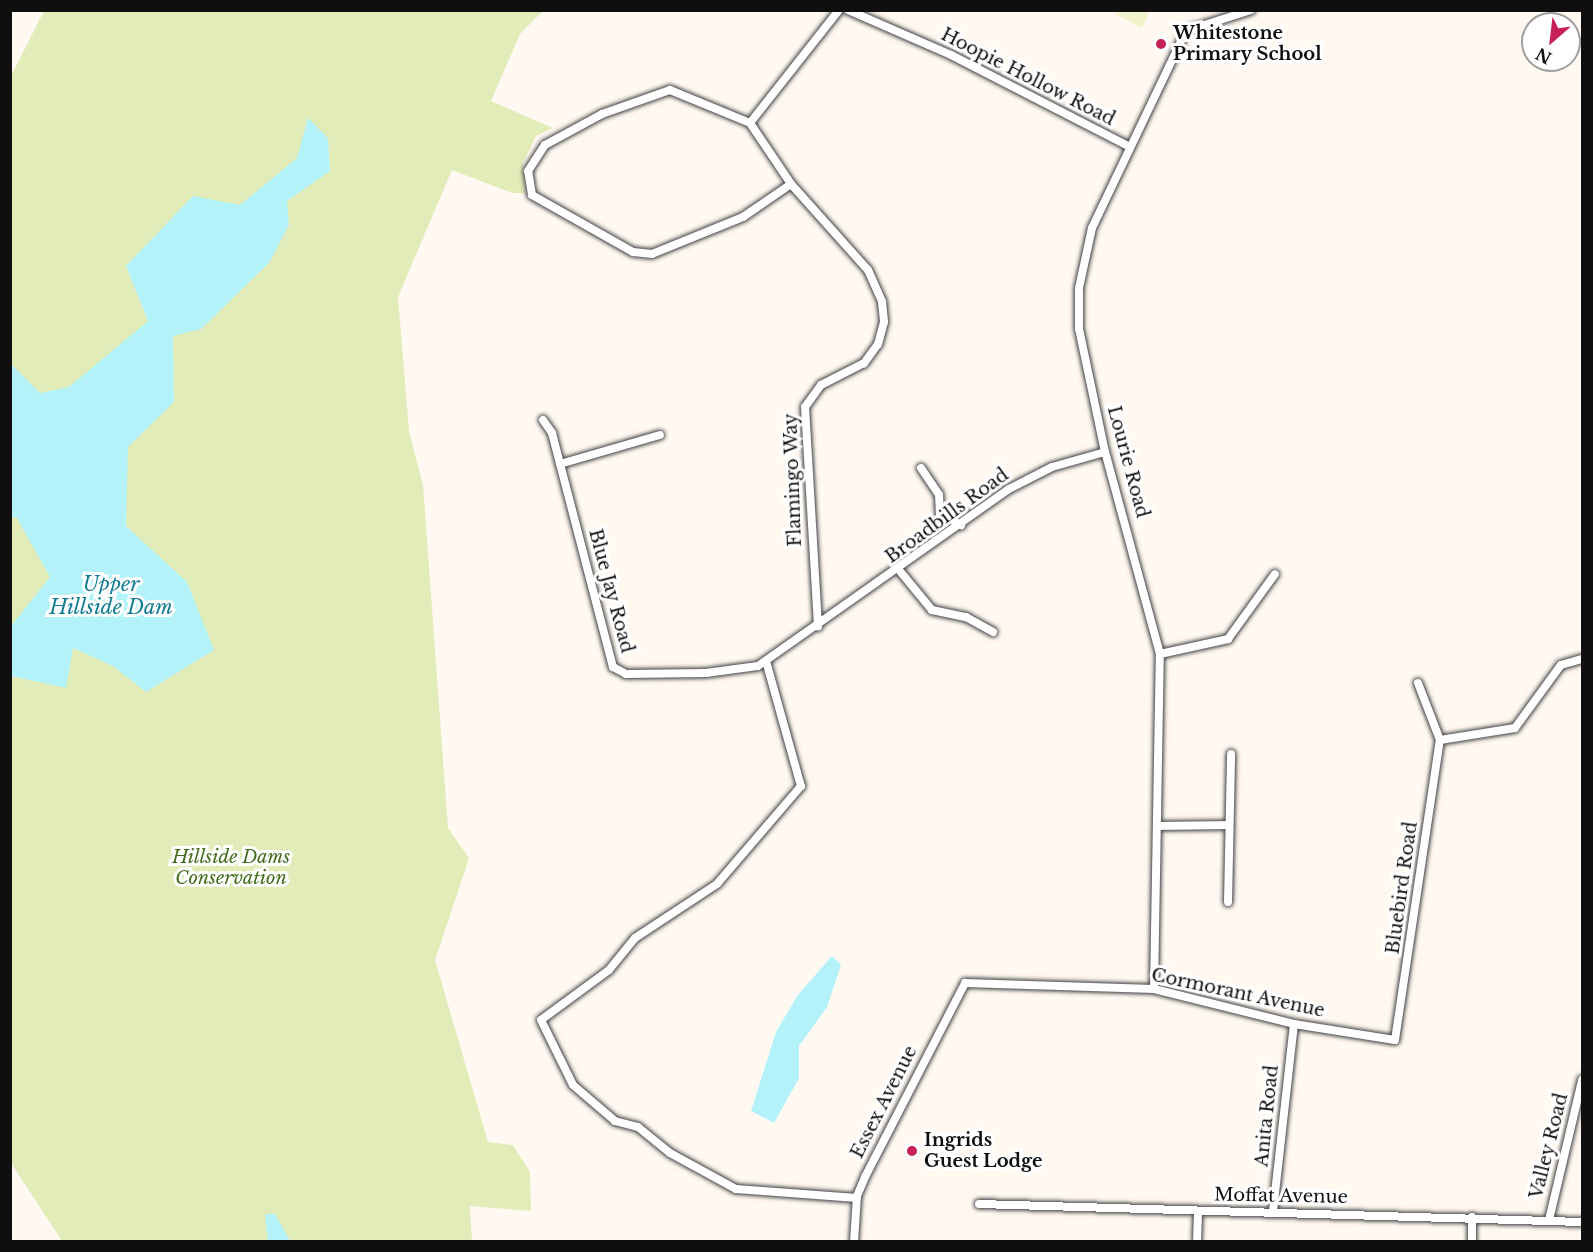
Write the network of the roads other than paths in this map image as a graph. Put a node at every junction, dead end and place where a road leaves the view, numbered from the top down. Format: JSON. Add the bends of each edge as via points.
{"nodes":[{"id":1,"x":839,"y":10,"type":"edge"},
{"id":2,"x":848,"y":10,"type":"edge"},
{"id":3,"x":1251,"y":10,"type":"edge"},
{"id":4,"x":750,"y":123,"type":"junction"},
{"id":5,"x":1128,"y":146,"type":"junction"},
{"id":6,"x":791,"y":184,"type":"junction"},
{"id":7,"x":543,"y":420,"type":"dead end"},
{"id":8,"x":660,"y":435,"type":"dead end"},
{"id":9,"x":1105,"y":452,"type":"junction"},
{"id":10,"x":560,"y":464,"type":"junction"},
{"id":11,"x":921,"y":468,"type":"dead end"},
{"id":12,"x":961,"y":525,"type":"junction"},
{"id":13,"x":899,"y":570,"type":"junction"},
{"id":14,"x":1275,"y":574,"type":"dead end"},
{"id":15,"x":818,"y":627,"type":"junction"},
{"id":16,"x":993,"y":633,"type":"dead end"},
{"id":17,"x":1161,"y":654,"type":"junction"},
{"id":18,"x":1582,"y":659,"type":"edge"},
{"id":19,"x":766,"y":661,"type":"junction"},
{"id":20,"x":1418,"y":683,"type":"dead end"},
{"id":21,"x":1440,"y":740,"type":"junction"},
{"id":22,"x":1231,"y":753,"type":"dead end"},
{"id":23,"x":1228,"y":825,"type":"junction"},
{"id":24,"x":1159,"y":826,"type":"junction"},
{"id":25,"x":1228,"y":902,"type":"dead end"},
{"id":26,"x":965,"y":983,"type":"joint"},
{"id":27,"x":1154,"y":989,"type":"junction"},
{"id":28,"x":1294,"y":1023,"type":"junction"},
{"id":29,"x":1395,"y":1040,"type":"joint"},
{"id":30,"x":1582,"y":1080,"type":"edge"},
{"id":31,"x":857,"y":1198,"type":"junction"},
{"id":32,"x":979,"y":1204,"type":"dead end"},
{"id":33,"x":1273,"y":1211,"type":"junction"},
{"id":34,"x":1197,"y":1212,"type":"junction"},
{"id":35,"x":1472,"y":1217,"type":"junction"},
{"id":36,"x":1549,"y":1220,"type":"junction"},
{"id":37,"x":1582,"y":1222,"type":"edge"},
{"id":38,"x":854,"y":1242,"type":"edge"},
{"id":39,"x":1197,"y":1242,"type":"edge"},
{"id":40,"x":1472,"y":1242,"type":"edge"}],
"edges":[{"from":1,"to":4,"type":"street"},
{"from":2,"to":5,"type":"street","name":"Hoopie Hollow Road","via":[[951,55]]},
{"from":3,"to":5,"type":"street","name":"Lourie Road","via":[[1186,33]]},
{"from":4,"to":6,"type":"street","name":"Flamingo Way"},
{"from":4,"to":6,"type":"street","via":[[686,94],[656,92],[545,145],[528,171],[532,195],[633,252],[652,254],[743,217]]},
{"from":5,"to":9,"type":"street","name":"Lourie Road","via":[[1092,228],[1079,288],[1079,329]]},
{"from":6,"to":15,"type":"street","name":"Flamingo Way","via":[[868,270],[882,302],[884,322],[878,344],[864,363],[814,391],[805,407]]},
{"from":7,"to":10,"type":"street","name":"Blue Jay Road","via":[[552,433]]},
{"from":8,"to":10,"type":"street"},
{"from":9,"to":12,"type":"street","name":"Broadbills Road","via":[[1035,474]]},
{"from":9,"to":17,"type":"street","name":"Lourie Road"},
{"from":10,"to":19,"type":"street","name":"Blue Jay Road","via":[[616,670],[626,674],[706,673],[749,669]]},
{"from":11,"to":12,"type":"street","via":[[939,495],[940,514]]},
{"from":12,"to":13,"type":"street","name":"Broadbills Road"},
{"from":13,"to":15,"type":"street","name":"Broadbills Road"},
{"from":13,"to":16,"type":"street","via":[[932,610],[966,617]]},
{"from":14,"to":17,"type":"street","via":[[1228,639]]},
{"from":15,"to":19,"type":"street","name":"Blue Jay Road"},
{"from":17,"to":24,"type":"street","name":"Lourie Road"},
{"from":18,"to":21,"type":"street","via":[[1561,665],[1515,728]]},
{"from":19,"to":31,"type":"street","via":[[801,786],[717,884],[634,938],[609,970],[541,1020],[573,1085],[615,1121],[638,1127],[670,1153],[736,1189]]},
{"from":20,"to":21,"type":"street"},
{"from":21,"to":29,"type":"street","name":"Bluebird Road"},
{"from":22,"to":23,"type":"street"},
{"from":23,"to":24,"type":"street"},
{"from":23,"to":25,"type":"street"},
{"from":24,"to":27,"type":"street","name":"Lourie Road"},
{"from":26,"to":27,"type":"street","name":"Cormorant Avenue"},
{"from":26,"to":31,"type":"street","name":"Essex Avenue","via":[[877,1150]]},
{"from":27,"to":28,"type":"street","name":"Cormorant Avenue"},
{"from":28,"to":29,"type":"street","name":"Cormorant Avenue"},
{"from":28,"to":33,"type":"street","name":"Anita Road"},
{"from":30,"to":36,"type":"street","name":"Valley Road"},
{"from":31,"to":38,"type":"street","name":"Essex Avenue"},
{"from":32,"to":34,"type":"street","name":"Moffat Avenue"},
{"from":33,"to":34,"type":"street","name":"Moffat Avenue"},
{"from":33,"to":35,"type":"street","name":"Moffat Avenue"},
{"from":34,"to":39,"type":"street"},
{"from":35,"to":36,"type":"street","name":"Moffat Avenue"},
{"from":35,"to":40,"type":"street"},
{"from":36,"to":37,"type":"street","name":"Moffat Avenue"}]}
